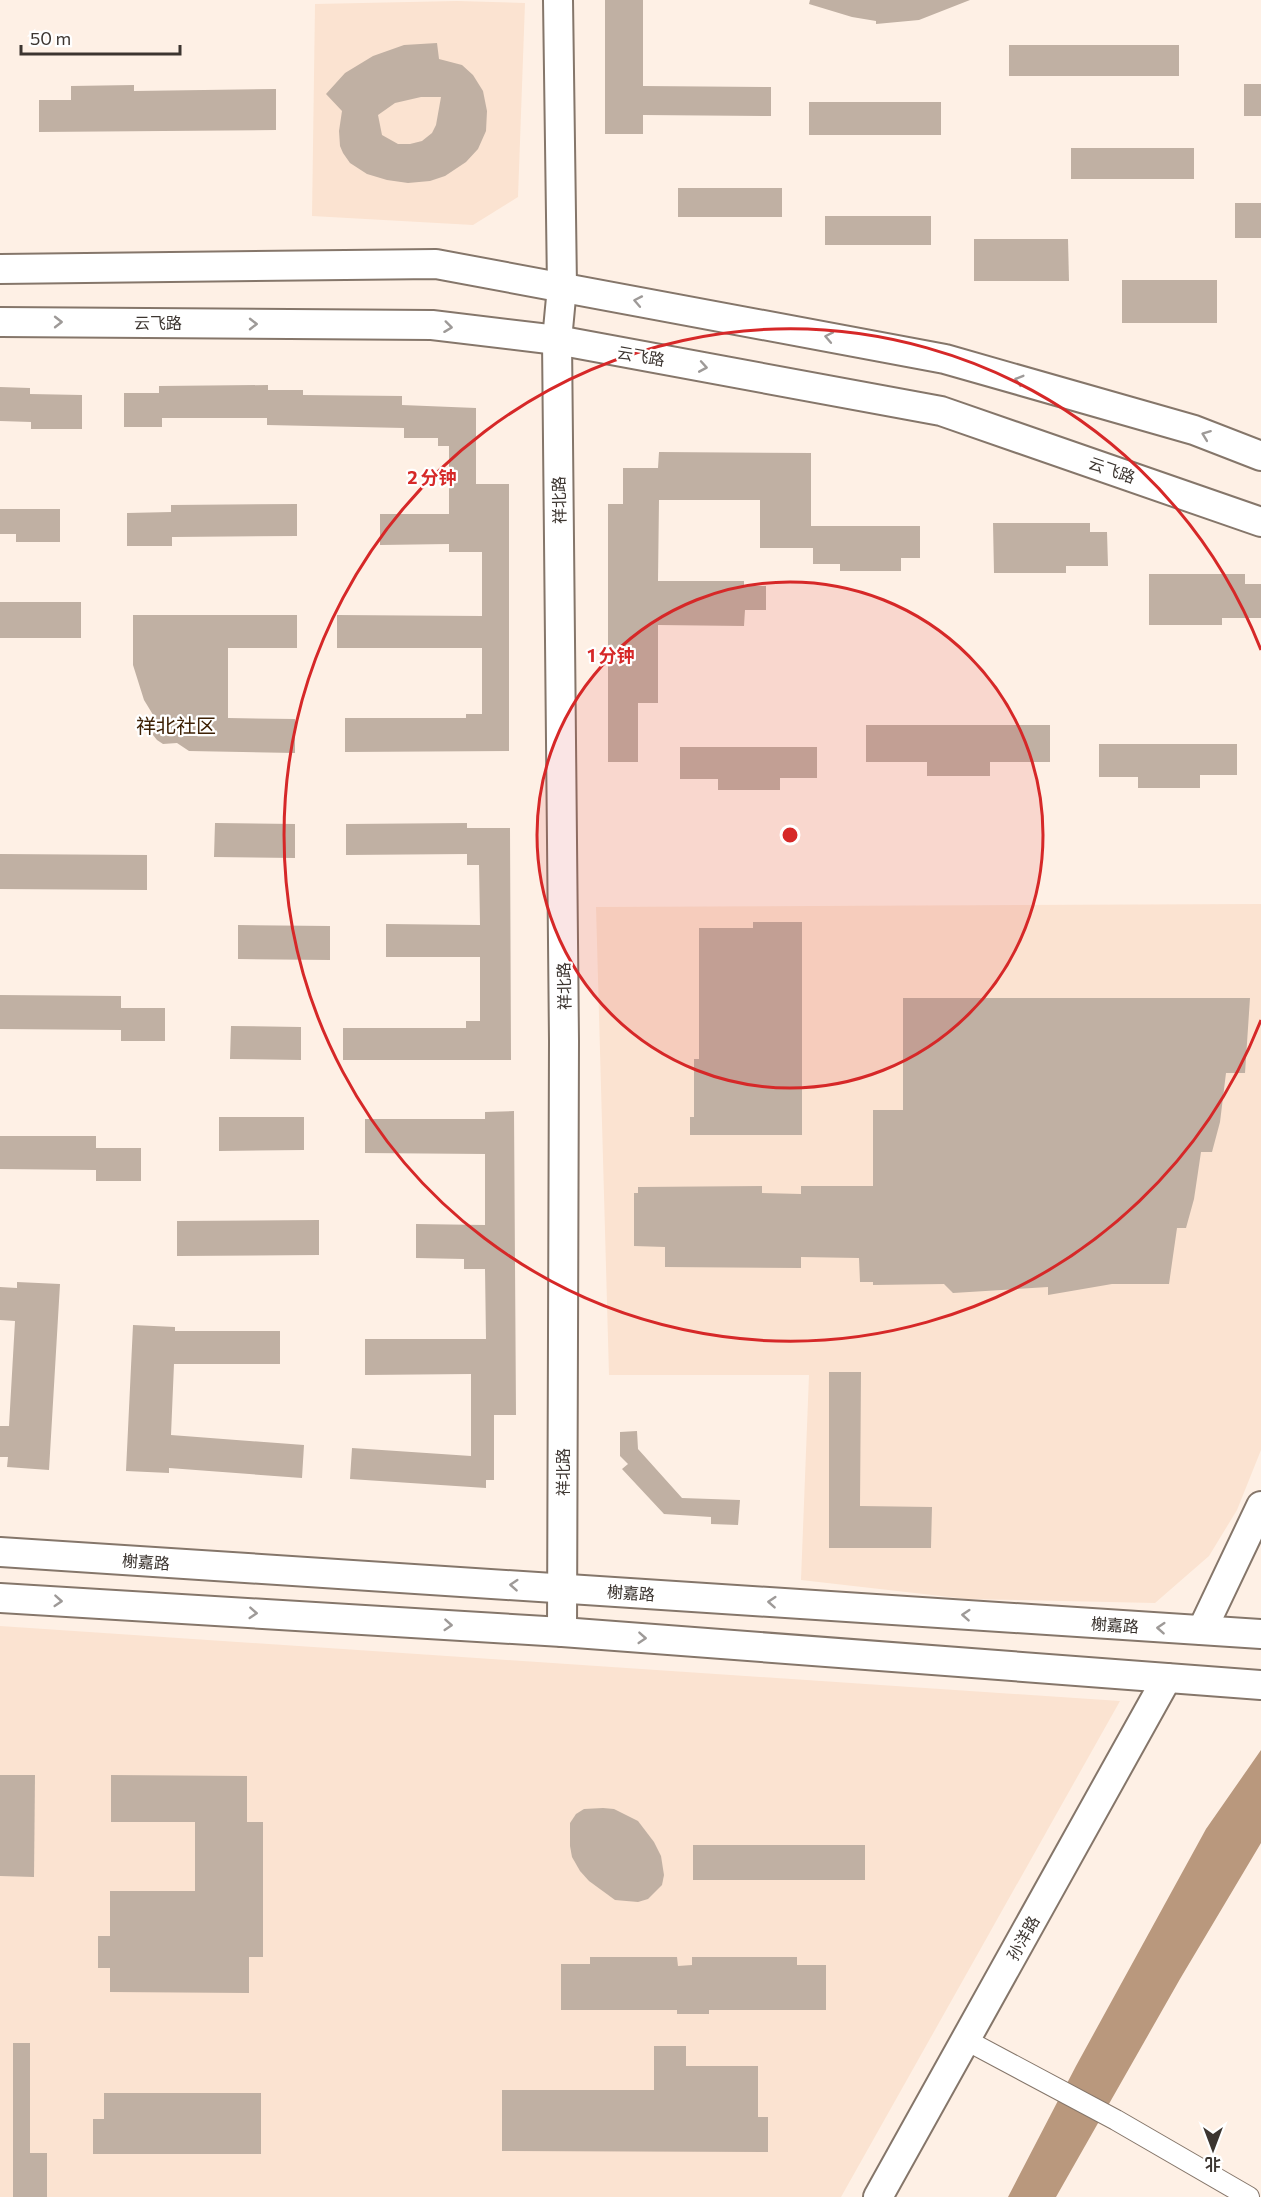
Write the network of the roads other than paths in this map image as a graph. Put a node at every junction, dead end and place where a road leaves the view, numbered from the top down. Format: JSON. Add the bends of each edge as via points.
{"nodes":[{"id":1,"x":541,"y":0,"type":"edge"},
{"id":2,"x":558,"y":0,"type":"edge"},
{"id":3,"x":0,"y":269,"type":"edge"},
{"id":4,"x":552,"y":285,"type":"junction"},
{"id":5,"x":0,"y":322,"type":"edge"},
{"id":6,"x":557,"y":340,"type":"junction"},
{"id":7,"x":1261,"y":456,"type":"edge"},
{"id":8,"x":1261,"y":522,"type":"edge"},
{"id":9,"x":1261,"y":1506,"type":"edge"},
{"id":10,"x":0,"y":1552,"type":"edge"},
{"id":11,"x":563,"y":1588,"type":"junction"},
{"id":12,"x":0,"y":1598,"type":"edge"},
{"id":13,"x":1202,"y":1630,"type":"junction"},
{"id":14,"x":562,"y":1632,"type":"junction"},
{"id":15,"x":1261,"y":1635,"type":"edge"},
{"id":16,"x":1167,"y":1678,"type":"junction"},
{"id":17,"x":1255,"y":1684,"type":"edge"},
{"id":18,"x":966,"y":2040,"type":"junction"},
{"id":19,"x":878,"y":2197,"type":"edge"},
{"id":20,"x":1249,"y":2197,"type":"edge"}],
"edges":[{"from":1,"to":4,"type":"main road","name":"祥北路"},
{"from":2,"to":4,"type":"main road","name":"祥北路"},
{"from":3,"to":4,"type":"main road","via":[[436,264]]},
{"from":4,"to":6,"type":"main road","name":"祥北路"},
{"from":7,"to":4,"type":"main road","one_way":true,"via":[[1194,430],[945,359]]},
{"from":5,"to":6,"type":"main road","name":"云飞路","one_way":true,"via":[[432,325]]},
{"from":6,"to":8,"type":"main road","name":"云飞路","one_way":true,"via":[[941,411]]},
{"from":6,"to":11,"type":"main road","name":"祥北路","via":[[564,1041]]},
{"from":9,"to":13,"type":"main road"},
{"from":11,"to":10,"type":"main road","name":"榭嘉路","one_way":true},
{"from":13,"to":11,"type":"main road","name":"榭嘉路","one_way":true},
{"from":11,"to":14,"type":"main road","name":"祥北路"},
{"from":12,"to":14,"type":"main road","one_way":true},
{"from":13,"to":15,"type":"main road","name":"榭嘉路"},
{"from":14,"to":16,"type":"main road","one_way":true},
{"from":16,"to":17,"type":"main road"},
{"from":16,"to":18,"type":"main road","name":"孙洋路"},
{"from":18,"to":19,"type":"main road","name":"孙洋路"},
{"from":18,"to":20,"type":"street"}]}
